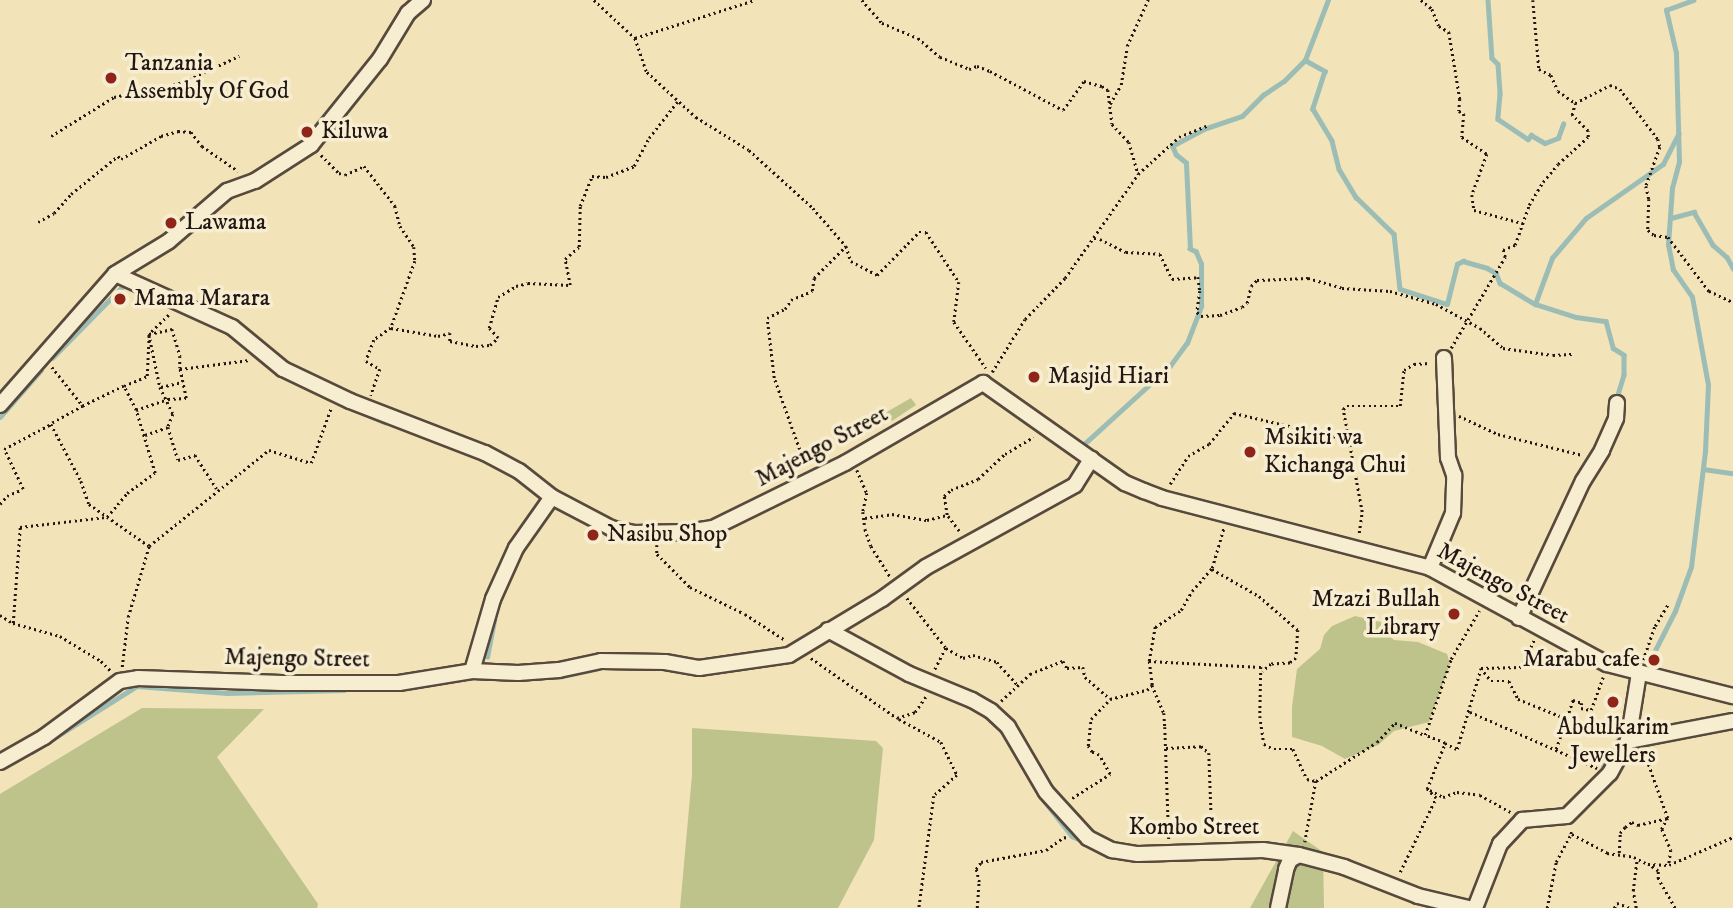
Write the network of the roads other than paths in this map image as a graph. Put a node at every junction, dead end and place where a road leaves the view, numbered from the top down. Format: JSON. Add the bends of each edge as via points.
{"nodes":[{"id":1,"x":423,"y":0,"type":"edge"},
{"id":2,"x":115,"y":274,"type":"junction"},
{"id":3,"x":1444,"y":358,"type":"road end"},
{"id":4,"x":1617,"y":403,"type":"dead end"},
{"id":5,"x":0,"y":404,"type":"edge"},
{"id":6,"x":1091,"y":459,"type":"junction"},
{"id":7,"x":552,"y":497,"type":"junction"},
{"id":8,"x":1430,"y":568,"type":"junction"},
{"id":9,"x":1519,"y":618,"type":"junction"},
{"id":10,"x":828,"y":630,"type":"junction"},
{"id":11,"x":472,"y":671,"type":"junction"},
{"id":12,"x":1639,"y":673,"type":"junction"},
{"id":13,"x":1733,"y":696,"type":"edge"},
{"id":14,"x":1733,"y":721,"type":"edge"},
{"id":15,"x":1633,"y":739,"type":"junction"},
{"id":16,"x":0,"y":762,"type":"edge"},
{"id":17,"x":1299,"y":855,"type":"junction"},
{"id":18,"x":1417,"y":902,"type":"edge"},
{"id":19,"x":1278,"y":908,"type":"edge"},
{"id":20,"x":1468,"y":908,"type":"edge"},
{"id":21,"x":1475,"y":908,"type":"edge"}],
"edges":[{"from":1,"to":2,"type":"street","via":[[408,13],[380,59],[312,145],[255,181],[227,191],[169,241]]},
{"from":2,"to":5,"type":"street"},
{"from":2,"to":7,"type":"street","name":"Majengo Street","via":[[232,327],[283,369],[357,404],[485,453],[519,471]]},
{"from":3,"to":8,"type":"street","via":[[1453,513]]},
{"from":4,"to":9,"type":"street","via":[[1616,418],[1597,461],[1583,481]]},
{"from":6,"to":7,"type":"street","name":"Majengo Street","via":[[983,383],[845,463],[713,528],[644,533],[611,528]]},
{"from":6,"to":8,"type":"street","name":"Majengo Street","via":[[1125,483],[1162,498]]},
{"from":6,"to":10,"type":"street","name":"Majengo Street","via":[[1076,485],[926,567]]},
{"from":7,"to":11,"type":"street","via":[[516,548]]},
{"from":8,"to":9,"type":"street","name":"Majengo Street"},
{"from":9,"to":12,"type":"street","name":"Majengo Street","via":[[1607,664]]},
{"from":10,"to":11,"type":"street","name":"Majengo Street","via":[[799,650],[771,659],[699,668],[665,662],[601,661],[559,670]]},
{"from":10,"to":17,"type":"street","name":"Kombo Street","via":[[878,659],[991,711],[1008,727],[1046,792],[1088,838],[1138,854],[1263,850]]},
{"from":11,"to":16,"type":"street","name":"Majengo Street","via":[[399,683],[120,681],[44,737]]},
{"from":12,"to":13,"type":"street","name":"Majengo Street"},
{"from":12,"to":15,"type":"street"},
{"from":14,"to":15,"type":"street"},
{"from":15,"to":21,"type":"street","via":[[1610,773],[1567,816],[1522,820],[1500,844]]},
{"from":17,"to":18,"type":"street","name":"Kombo Street","via":[[1392,885]]},
{"from":17,"to":19,"type":"street","via":[[1286,869]]},
{"from":18,"to":20,"type":"street","name":"Kombo Street"}]}
